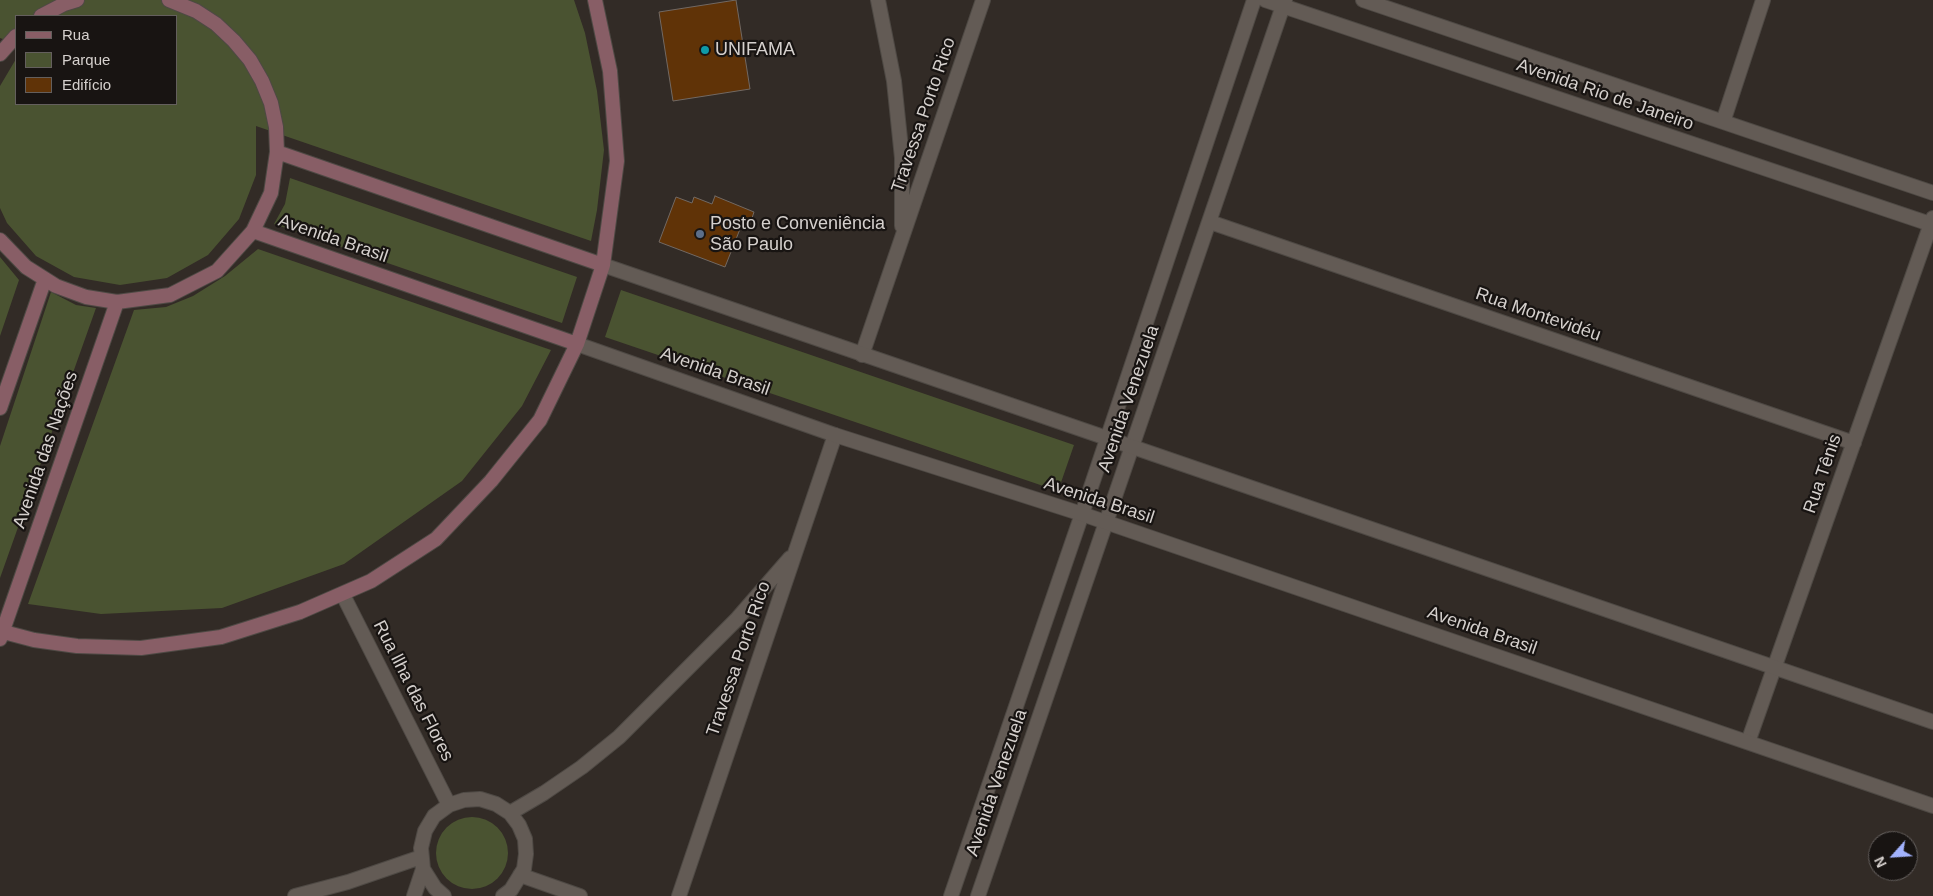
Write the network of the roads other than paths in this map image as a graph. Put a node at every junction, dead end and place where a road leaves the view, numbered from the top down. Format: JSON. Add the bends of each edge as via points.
{"nodes":[{"id":1,"x":77,"y":0,"type":"edge"},
{"id":2,"x":169,"y":0,"type":"edge"},
{"id":3,"x":595,"y":0,"type":"edge"},
{"id":4,"x":878,"y":0,"type":"edge"},
{"id":5,"x":983,"y":0,"type":"edge"},
{"id":6,"x":1254,"y":0,"type":"edge"},
{"id":7,"x":1265,"y":0,"type":"edge"},
{"id":8,"x":1363,"y":0,"type":"edge"},
{"id":9,"x":1763,"y":0,"type":"edge"},
{"id":10,"x":1283,"y":3,"type":"edge"},
{"id":11,"x":43,"y":15,"type":"edge"},
{"id":12,"x":15,"y":37,"type":"edge"},
{"id":13,"x":0,"y":54,"type":"edge"},
{"id":14,"x":1723,"y":122,"type":"junction"},
{"id":15,"x":277,"y":152,"type":"junction"},
{"id":16,"x":1933,"y":193,"type":"edge"},
{"id":17,"x":1210,"y":222,"type":"junction"},
{"id":18,"x":1932,"y":222,"type":"edge"},
{"id":19,"x":253,"y":231,"type":"junction"},
{"id":20,"x":903,"y":237,"type":"junction"},
{"id":21,"x":0,"y":240,"type":"edge"},
{"id":22,"x":603,"y":265,"type":"junction"},
{"id":23,"x":45,"y":279,"type":"junction"},
{"id":24,"x":117,"y":302,"type":"junction"},
{"id":25,"x":577,"y":344,"type":"junction"},
{"id":26,"x":862,"y":355,"type":"junction"},
{"id":27,"x":0,"y":408,"type":"edge"},
{"id":28,"x":835,"y":435,"type":"junction"},
{"id":29,"x":1107,"y":439,"type":"junction"},
{"id":30,"x":1854,"y":443,"type":"junction"},
{"id":31,"x":1132,"y":447,"type":"junction"},
{"id":32,"x":1082,"y":514,"type":"junction"},
{"id":33,"x":1106,"y":522,"type":"junction"},
{"id":34,"x":796,"y":551,"type":"junction"},
{"id":35,"x":343,"y":595,"type":"junction"},
{"id":36,"x":1,"y":634,"type":"edge"},
{"id":37,"x":1775,"y":668,"type":"junction"},
{"id":38,"x":1933,"y":722,"type":"edge"},
{"id":39,"x":1748,"y":742,"type":"junction"},
{"id":40,"x":449,"y":805,"type":"junction"},
{"id":41,"x":1933,"y":806,"type":"edge"},
{"id":42,"x":510,"y":813,"type":"junction"},
{"id":43,"x":422,"y":863,"type":"junction"},
{"id":44,"x":520,"y":875,"type":"junction"},
{"id":45,"x":295,"y":896,"type":"edge"},
{"id":46,"x":414,"y":896,"type":"edge"},
{"id":47,"x":444,"y":896,"type":"edge"},
{"id":48,"x":503,"y":896,"type":"edge"},
{"id":49,"x":580,"y":896,"type":"edge"},
{"id":50,"x":678,"y":896,"type":"edge"},
{"id":51,"x":951,"y":896,"type":"edge"},
{"id":52,"x":978,"y":896,"type":"edge"}],
"edges":[{"from":1,"to":11,"type":"main road"},
{"from":2,"to":15,"type":"main road","via":[[216,24],[250,60],[271,103]]},
{"from":3,"to":22,"type":"main road","via":[[610,71],[617,161]]},
{"from":4,"to":20,"type":"street","via":[[894,81],[902,158]]},
{"from":5,"to":20,"type":"street","name":"Travessa Porto Rico"},
{"from":6,"to":29,"type":"street","name":"Avenida Venezuela"},
{"from":7,"to":10,"type":"street","name":"Avenida Rio de Janeiro"},
{"from":8,"to":14,"type":"street","name":"Avenida Rio de Janeiro"},
{"from":9,"to":14,"type":"street"},
{"from":10,"to":17,"type":"street","name":"Avenida Venezuela"},
{"from":10,"to":18,"type":"street","name":"Avenida Rio de Janeiro"},
{"from":12,"to":13,"type":"main road"},
{"from":14,"to":16,"type":"street","name":"Avenida Rio de Janeiro"},
{"from":15,"to":19,"type":"main road","via":[[271,193]]},
{"from":15,"to":22,"type":"main road"},
{"from":17,"to":30,"type":"street","name":"Rua Montevidéu"},
{"from":17,"to":31,"type":"street","name":"Avenida Venezuela"},
{"from":18,"to":30,"type":"street","name":"Rua Tênis"},
{"from":19,"to":24,"type":"main road","via":[[217,270],[186,287],[170,295]]},
{"from":19,"to":25,"type":"main road","name":"Avenida Brasil"},
{"from":20,"to":26,"type":"street","name":"Travessa Porto Rico"},
{"from":21,"to":23,"type":"main road","via":[[26,267]]},
{"from":22,"to":25,"type":"main road"},
{"from":22,"to":26,"type":"street"},
{"from":23,"to":24,"type":"main road","via":[[86,297]]},
{"from":23,"to":27,"type":"main road"},
{"from":24,"to":36,"type":"main road","name":"Avenida das Nações"},
{"from":25,"to":28,"type":"street","name":"Avenida Brasil"},
{"from":25,"to":35,"type":"main road","via":[[540,420],[491,481],[436,539]]},
{"from":26,"to":29,"type":"street"},
{"from":28,"to":32,"type":"street","name":"Avenida Brasil"},
{"from":28,"to":34,"type":"street","name":"Travessa Porto Rico"},
{"from":29,"to":31,"type":"street"},
{"from":29,"to":32,"type":"street","name":"Avenida Venezuela"},
{"from":30,"to":37,"type":"street","name":"Rua Tênis"},
{"from":31,"to":33,"type":"street","name":"Avenida Venezuela"},
{"from":31,"to":37,"type":"street"},
{"from":32,"to":33,"type":"street","name":"Avenida Brasil"},
{"from":32,"to":51,"type":"street","name":"Avenida Venezuela"},
{"from":33,"to":39,"type":"street","name":"Avenida Brasil"},
{"from":33,"to":52,"type":"street","name":"Avenida Venezuela"},
{"from":34,"to":42,"type":"street","via":[[736,620],[620,737],[575,772]]},
{"from":34,"to":50,"type":"street","name":"Travessa Porto Rico"},
{"from":35,"to":36,"type":"main road","via":[[221,637],[141,648],[77,646]]},
{"from":35,"to":40,"type":"street","name":"Rua llha das Flores"},
{"from":37,"to":38,"type":"street"},
{"from":37,"to":39,"type":"street","name":"Rua Tênis"},
{"from":39,"to":41,"type":"street","name":"Avenida Brasil"},
{"from":40,"to":42,"type":"street","via":[[464,800],[480,800],[496,804]]},
{"from":40,"to":43,"type":"street","via":[[434,816],[425,831]]},
{"from":42,"to":44,"type":"street","via":[[525,839],[524,869]]},
{"from":43,"to":45,"type":"street"},
{"from":43,"to":46,"type":"street"},
{"from":43,"to":47,"type":"street","via":[[435,888]]},
{"from":44,"to":48,"type":"street"},
{"from":44,"to":49,"type":"street"}]}
